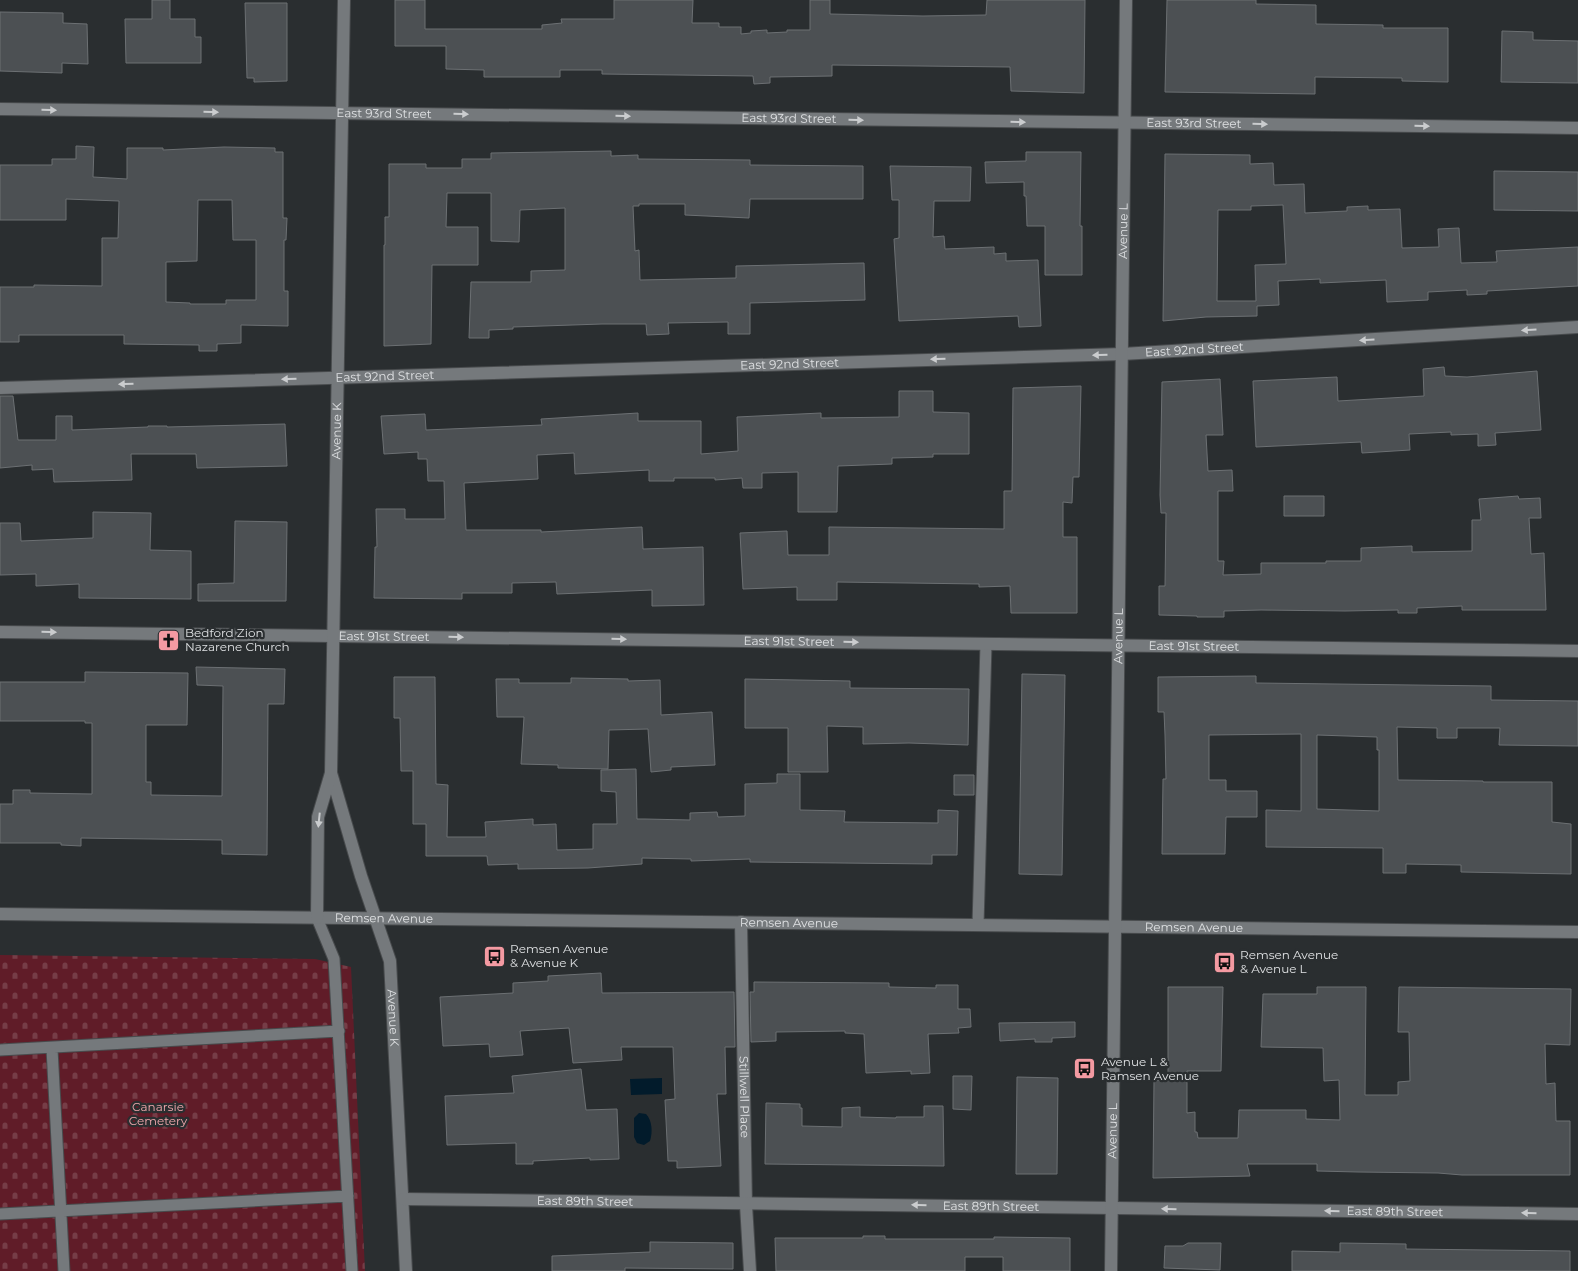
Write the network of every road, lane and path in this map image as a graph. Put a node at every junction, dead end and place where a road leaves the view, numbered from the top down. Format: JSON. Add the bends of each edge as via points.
{"nodes":[{"id":1,"x":344,"y":0,"type":"edge"},
{"id":2,"x":1126,"y":0,"type":"edge"},
{"id":3,"x":0,"y":109,"type":"edge"},
{"id":4,"x":342,"y":113,"type":"junction"},
{"id":5,"x":1124,"y":123,"type":"junction"},
{"id":6,"x":1578,"y":128,"type":"edge"},
{"id":7,"x":1578,"y":328,"type":"edge"},
{"id":8,"x":1122,"y":354,"type":"junction"},
{"id":9,"x":337,"y":378,"type":"junction"},
{"id":10,"x":0,"y":388,"type":"edge"},
{"id":11,"x":0,"y":632,"type":"edge"},
{"id":12,"x":335,"y":636,"type":"junction"},
{"id":13,"x":986,"y":644,"type":"junction"},
{"id":14,"x":1118,"y":645,"type":"junction"},
{"id":15,"x":1578,"y":651,"type":"edge"},
{"id":16,"x":331,"y":773,"type":"junction"},
{"id":17,"x":0,"y":914,"type":"edge"},
{"id":18,"x":317,"y":918,"type":"junction"},
{"id":19,"x":376,"y":919,"type":"junction"},
{"id":20,"x":741,"y":922,"type":"junction"},
{"id":21,"x":978,"y":925,"type":"junction"},
{"id":22,"x":1115,"y":927,"type":"junction"},
{"id":23,"x":1578,"y":932,"type":"edge"},
{"id":24,"x":339,"y":1031,"type":"junction"},
{"id":25,"x":52,"y":1049,"type":"junction"},
{"id":26,"x":0,"y":1050,"type":"edge"},
{"id":27,"x":348,"y":1196,"type":"junction"},
{"id":28,"x":403,"y":1199,"type":"junction"},
{"id":29,"x":746,"y":1205,"type":"junction"},
{"id":30,"x":1111,"y":1208,"type":"junction"},
{"id":31,"x":61,"y":1210,"type":"junction"},
{"id":32,"x":0,"y":1214,"type":"edge"},
{"id":33,"x":1578,"y":1214,"type":"edge"},
{"id":34,"x":64,"y":1271,"type":"edge"},
{"id":35,"x":352,"y":1271,"type":"edge"},
{"id":36,"x":406,"y":1271,"type":"edge"},
{"id":37,"x":750,"y":1271,"type":"edge"},
{"id":38,"x":1110,"y":1271,"type":"edge"}],
"edges":[{"from":1,"to":4,"type":"street","name":"Avenue K"},
{"from":2,"to":5,"type":"street","name":"Avenue L"},
{"from":3,"to":4,"type":"street","name":"East 93rd Street","one_way":true},
{"from":4,"to":5,"type":"street","name":"East 93rd Street","one_way":true},
{"from":4,"to":9,"type":"street","name":"Avenue K"},
{"from":5,"to":6,"type":"street","name":"East 93rd Street","one_way":true},
{"from":5,"to":8,"type":"street","name":"Avenue L"},
{"from":7,"to":8,"type":"street","name":"East 92nd Street","one_way":true},
{"from":8,"to":9,"type":"street","name":"East 92nd Street","one_way":true},
{"from":8,"to":14,"type":"street","name":"Avenue L"},
{"from":9,"to":10,"type":"street","name":"East 92nd Street","one_way":true},
{"from":9,"to":12,"type":"street","name":"Avenue K"},
{"from":11,"to":12,"type":"street","name":"East 91st Street","one_way":true},
{"from":12,"to":13,"type":"street","name":"East 91st Street","one_way":true},
{"from":12,"to":16,"type":"street","name":"Avenue K"},
{"from":13,"to":14,"type":"street","name":"East 91st Street"},
{"from":13,"to":21,"type":"lane"},
{"from":14,"to":15,"type":"street","name":"East 91st Street"},
{"from":14,"to":22,"type":"street","name":"Avenue L"},
{"from":16,"to":18,"type":"street","name":"Avenue K","one_way":true,"via":[[318,817]]},
{"from":16,"to":19,"type":"street","name":"Avenue K"},
{"from":17,"to":18,"type":"street","name":"Remsen Avenue"},
{"from":18,"to":19,"type":"street","name":"Remsen Avenue"},
{"from":18,"to":24,"type":"lane","via":[[334,958]]},
{"from":19,"to":20,"type":"street","name":"Remsen Avenue"},
{"from":19,"to":28,"type":"street","name":"Avenue K","via":[[390,961]]},
{"from":20,"to":21,"type":"street","name":"Remsen Avenue"},
{"from":20,"to":29,"type":"street","name":"Stillwell Place"},
{"from":21,"to":22,"type":"street","name":"Remsen Avenue"},
{"from":22,"to":23,"type":"street","name":"Remsen Avenue"},
{"from":22,"to":30,"type":"street","name":"Avenue L"},
{"from":24,"to":25,"type":"lane"},
{"from":24,"to":27,"type":"lane"},
{"from":25,"to":26,"type":"lane"},
{"from":25,"to":31,"type":"lane"},
{"from":27,"to":31,"type":"lane"},
{"from":27,"to":35,"type":"lane"},
{"from":28,"to":29,"type":"street","name":"East 89th Street"},
{"from":28,"to":36,"type":"street","name":"Avenue K"},
{"from":30,"to":29,"type":"street","name":"East 89th Street","one_way":true},
{"from":29,"to":37,"type":"street","name":"Stillwell Place"},
{"from":33,"to":30,"type":"street","name":"East 89th Street","one_way":true},
{"from":30,"to":38,"type":"street","name":"Avenue L"},
{"from":31,"to":32,"type":"lane"},
{"from":31,"to":34,"type":"lane"}]}
